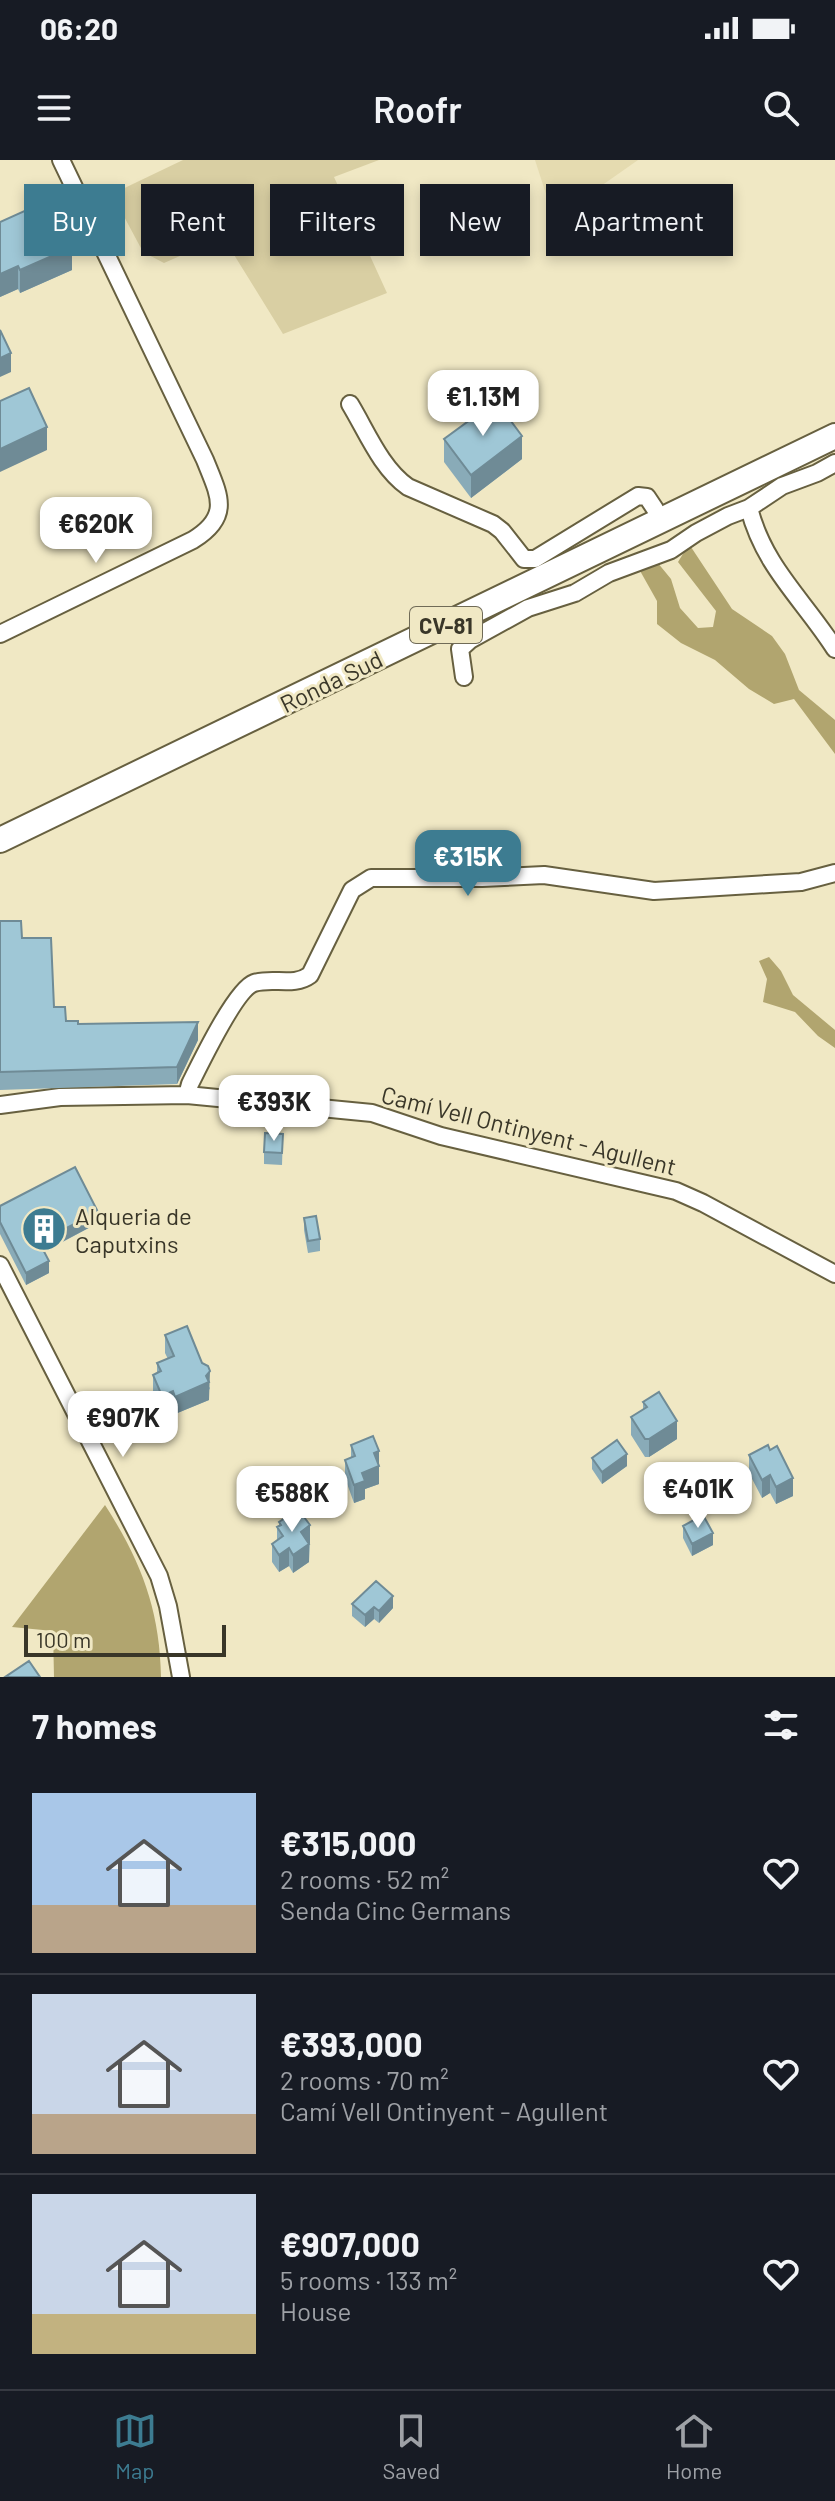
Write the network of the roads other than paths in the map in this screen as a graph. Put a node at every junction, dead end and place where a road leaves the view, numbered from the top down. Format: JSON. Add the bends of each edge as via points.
{"nodes":[{"id":1,"x":61,"y":160,"type":"edge"},
{"id":2,"x":350,"y":404,"type":"dead end"},
{"id":3,"x":835,"y":436,"type":"edge"},
{"id":4,"x":835,"y":463,"type":"edge"},
{"id":5,"x":749,"y":508,"type":"junction"},
{"id":6,"x":655,"y":509,"type":"dead end"},
{"id":7,"x":663,"y":529,"type":"dead end"},
{"id":8,"x":671,"y":550,"type":"junction"},
{"id":9,"x":0,"y":634,"type":"edge"},
{"id":10,"x":835,"y":649,"type":"edge"},
{"id":11,"x":464,"y":677,"type":"dead end"},
{"id":12,"x":56,"y":813,"type":"junction"},
{"id":13,"x":0,"y":829,"type":"edge"},
{"id":14,"x":0,"y":840,"type":"edge"},
{"id":15,"x":835,"y":873,"type":"edge"},
{"id":16,"x":187,"y":1095,"type":"junction"},
{"id":17,"x":0,"y":1105,"type":"edge"},
{"id":18,"x":0,"y":1265,"type":"edge"},
{"id":19,"x":835,"y":1274,"type":"edge"},
{"id":20,"x":181,"y":1677,"type":"edge"}],
"edges":[{"from":1,"to":9,"type":"street","via":[[205,460],[220,510],[212,526],[180,547]]},
{"from":2,"to":6,"type":"street","via":[[398,481],[493,524],[524,559],[535,559],[638,496],[647,497]]},
{"from":3,"to":12,"type":"main road","name":"Ronda Sud","number":"CV-81"},
{"from":4,"to":5,"type":"street","via":[[782,486]]},
{"from":5,"to":8,"type":"street"},
{"from":5,"to":10,"type":"street","via":[[780,578]]},
{"from":7,"to":8,"type":"street"},
{"from":8,"to":11,"type":"street","via":[[528,608],[470,640],[460,649]]},
{"from":12,"to":13,"type":"street"},
{"from":12,"to":14,"type":"main road","name":"Ronda Sud","number":"CV-81"},
{"from":15,"to":16,"type":"street","via":[[801,882],[654,891],[544,875],[371,878],[352,890],[310,975],[299,981],[257,982],[241,992]]},
{"from":16,"to":17,"type":"street","name":"Camí Vell Ontinyent - Agullent","via":[[60,1097]]},
{"from":16,"to":19,"type":"street","name":"Camí Vell Ontinyent - Agullent","via":[[372,1113],[441,1136],[676,1191]]},
{"from":18,"to":20,"type":"street","via":[[159,1576]]}]}
